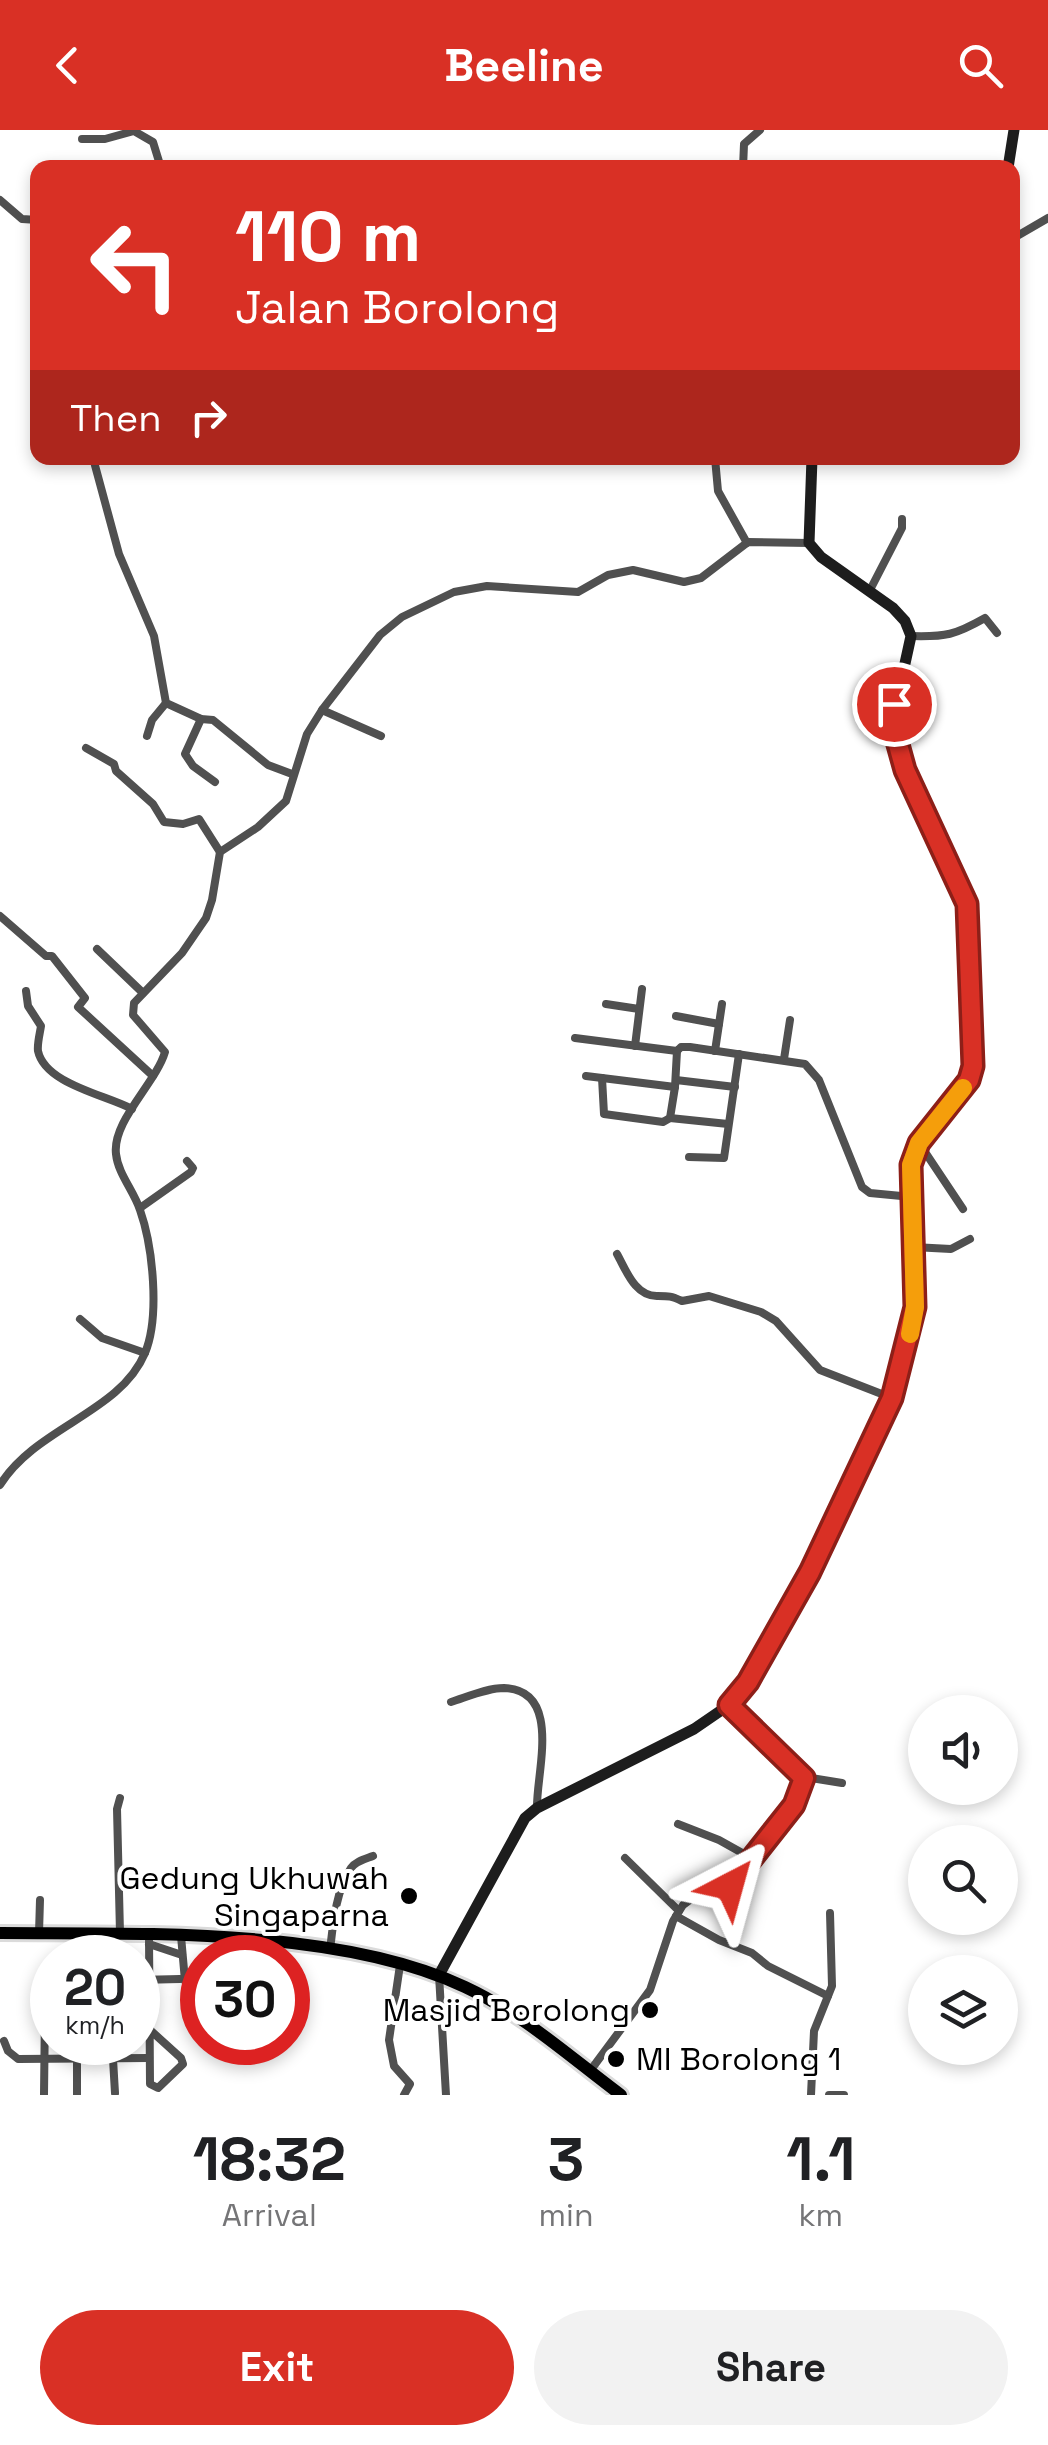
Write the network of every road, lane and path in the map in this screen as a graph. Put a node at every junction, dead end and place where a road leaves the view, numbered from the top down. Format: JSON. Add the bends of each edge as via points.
{"nodes":[{"id":1,"x":760,"y":130,"type":"edge"},
{"id":2,"x":1014,"y":130,"type":"edge"},
{"id":3,"x":82,"y":139,"type":"dead end"},
{"id":4,"x":159,"y":160,"type":"edge"},
{"id":5,"x":743,"y":160,"type":"edge"},
{"id":6,"x":1009,"y":160,"type":"edge"},
{"id":7,"x":0,"y":200,"type":"edge"},
{"id":8,"x":1048,"y":218,"type":"edge"},
{"id":9,"x":30,"y":220,"type":"edge"},
{"id":10,"x":1020,"y":235,"type":"edge"},
{"id":11,"x":95,"y":465,"type":"edge"},
{"id":12,"x":716,"y":465,"type":"edge"},
{"id":13,"x":812,"y":465,"type":"edge"},
{"id":14,"x":902,"y":519,"type":"dead end"},
{"id":15,"x":809,"y":543,"type":"junction"},
{"id":16,"x":747,"y":544,"type":"junction"},
{"id":17,"x":870,"y":590,"type":"junction"},
{"id":18,"x":998,"y":633,"type":"dead end"},
{"id":19,"x":911,"y":636,"type":"junction"},
{"id":20,"x":166,"y":703,"type":"junction"},
{"id":21,"x":322,"y":710,"type":"junction"},
{"id":22,"x":201,"y":718,"type":"junction"},
{"id":23,"x":146,"y":736,"type":"dead end"},
{"id":24,"x":382,"y":736,"type":"dead end"},
{"id":25,"x":86,"y":748,"type":"dead end"},
{"id":26,"x":292,"y":774,"type":"junction"},
{"id":27,"x":215,"y":782,"type":"dead end"},
{"id":28,"x":220,"y":852,"type":"junction"},
{"id":29,"x":0,"y":916,"type":"edge"},
{"id":30,"x":97,"y":949,"type":"dead end"},
{"id":31,"x":642,"y":989,"type":"dead end"},
{"id":32,"x":26,"y":991,"type":"dead end"},
{"id":33,"x":143,"y":993,"type":"junction"},
{"id":34,"x":606,"y":1004,"type":"dead end"},
{"id":35,"x":722,"y":1004,"type":"dead end"},
{"id":36,"x":639,"y":1010,"type":"junction"},
{"id":37,"x":676,"y":1016,"type":"dead end"},
{"id":38,"x":790,"y":1020,"type":"dead end"},
{"id":39,"x":719,"y":1024,"type":"junction"},
{"id":40,"x":575,"y":1038,"type":"dead end"},
{"id":41,"x":635,"y":1046,"type":"junction"},
{"id":42,"x":677,"y":1051,"type":"junction"},
{"id":43,"x":715,"y":1051,"type":"junction"},
{"id":44,"x":739,"y":1054,"type":"junction"},
{"id":45,"x":784,"y":1059,"type":"junction"},
{"id":46,"x":153,"y":1076,"type":"junction"},
{"id":47,"x":586,"y":1076,"type":"dead end"},
{"id":48,"x":602,"y":1078,"type":"junction"},
{"id":49,"x":676,"y":1084,"type":"junction"},
{"id":50,"x":735,"y":1087,"type":"junction"},
{"id":51,"x":132,"y":1110,"type":"junction"},
{"id":52,"x":670,"y":1118,"type":"junction"},
{"id":53,"x":728,"y":1124,"type":"junction"},
{"id":54,"x":919,"y":1143,"type":"junction"},
{"id":55,"x":689,"y":1156,"type":"dead end"},
{"id":56,"x":187,"y":1161,"type":"dead end"},
{"id":57,"x":912,"y":1197,"type":"junction"},
{"id":58,"x":140,"y":1208,"type":"junction"},
{"id":59,"x":963,"y":1209,"type":"dead end"},
{"id":60,"x":970,"y":1240,"type":"dead end"},
{"id":61,"x":913,"y":1247,"type":"junction"},
{"id":62,"x":616,"y":1254,"type":"dead end"},
{"id":63,"x":80,"y":1320,"type":"dead end"},
{"id":64,"x":145,"y":1352,"type":"junction"},
{"id":65,"x":892,"y":1398,"type":"junction"},
{"id":66,"x":0,"y":1485,"type":"edge"},
{"id":67,"x":451,"y":1702,"type":"dead end"},
{"id":68,"x":729,"y":1705,"type":"junction"},
{"id":69,"x":804,"y":1778,"type":"junction"},
{"id":70,"x":842,"y":1783,"type":"dead end"},
{"id":71,"x":120,"y":1798,"type":"dead end"},
{"id":72,"x":537,"y":1808,"type":"junction"},
{"id":73,"x":678,"y":1824,"type":"dead end"},
{"id":74,"x":373,"y":1856,"type":"dead end"},
{"id":75,"x":626,"y":1858,"type":"dead end"},
{"id":76,"x":753,"y":1859,"type":"junction"},
{"id":77,"x":40,"y":1900,"type":"dead end"},
{"id":78,"x":830,"y":1913,"type":"dead end"},
{"id":79,"x":678,"y":1914,"type":"junction"},
{"id":80,"x":0,"y":1933,"type":"edge"},
{"id":81,"x":39,"y":1933,"type":"junction"},
{"id":82,"x":120,"y":1934,"type":"junction"},
{"id":83,"x":126,"y":1935,"type":"edge"},
{"id":84,"x":310,"y":1948,"type":"edge"},
{"id":85,"x":330,"y":1950,"type":"junction"},
{"id":86,"x":400,"y":1963,"type":"junction"},
{"id":87,"x":439,"y":1975,"type":"junction"},
{"id":88,"x":828,"y":1996,"type":"junction"},
{"id":89,"x":160,"y":2039,"type":"edge"},
{"id":90,"x":4,"y":2041,"type":"dead end"},
{"id":91,"x":30,"y":2060,"type":"edge"},
{"id":92,"x":45,"y":2065,"type":"edge"},
{"id":93,"x":77,"y":2065,"type":"edge"},
{"id":94,"x":113,"y":2065,"type":"edge"},
{"id":95,"x":149,"y":2065,"type":"edge"},
{"id":96,"x":590,"y":2071,"type":"junction"},
{"id":97,"x":115,"y":2093,"type":"edge"},
{"id":98,"x":44,"y":2095,"type":"edge"},
{"id":99,"x":76,"y":2095,"type":"edge"},
{"id":100,"x":404,"y":2095,"type":"edge"},
{"id":101,"x":446,"y":2095,"type":"edge"},
{"id":102,"x":621,"y":2095,"type":"edge"},
{"id":103,"x":811,"y":2095,"type":"edge"},
{"id":104,"x":829,"y":2095,"type":"edge"},
{"id":105,"x":844,"y":2095,"type":"edge"}],
"edges":[{"from":1,"to":5,"type":"street","via":[[744,144]]},
{"from":2,"to":6,"type":"main road"},
{"from":3,"to":4,"type":"street","via":[[134,132],[153,142]]},
{"from":7,"to":9,"type":"street"},
{"from":8,"to":10,"type":"street"},
{"from":11,"to":20,"type":"street","via":[[119,554],[154,636]]},
{"from":12,"to":16,"type":"street","via":[[718,491]]},
{"from":13,"to":15,"type":"main road"},
{"from":14,"to":17,"type":"street"},
{"from":15,"to":16,"type":"street"},
{"from":15,"to":17,"type":"main road"},
{"from":16,"to":21,"type":"street","via":[[684,582],[633,570],[578,592],[487,586],[454,592],[380,635]]},
{"from":17,"to":19,"type":"main road","via":[[893,608]]},
{"from":18,"to":19,"type":"street","via":[[984,618],[964,631]]},
{"from":19,"to":54,"type":"main road","via":[[892,723],[905,770],[967,904],[973,1066]]},
{"from":20,"to":22,"type":"street"},
{"from":20,"to":23,"type":"street"},
{"from":21,"to":24,"type":"street"},
{"from":21,"to":26,"type":"street"},
{"from":22,"to":26,"type":"street"},
{"from":22,"to":27,"type":"street","via":[[184,754]]},
{"from":25,"to":28,"type":"street","via":[[114,764],[164,822],[198,819]]},
{"from":26,"to":28,"type":"street","via":[[286,801]]},
{"from":28,"to":33,"type":"street","via":[[206,918]]},
{"from":29,"to":46,"type":"street","via":[[52,956],[85,998],[78,1008]]},
{"from":30,"to":33,"type":"street"},
{"from":31,"to":36,"type":"street"},
{"from":32,"to":51,"type":"street","via":[[41,1026],[38,1050],[50,1071]]},
{"from":33,"to":46,"type":"street","via":[[133,1015],[165,1052]]},
{"from":34,"to":36,"type":"street"},
{"from":35,"to":39,"type":"street"},
{"from":36,"to":41,"type":"street"},
{"from":37,"to":39,"type":"street"},
{"from":38,"to":45,"type":"street"},
{"from":39,"to":43,"type":"street"},
{"from":40,"to":41,"type":"street"},
{"from":41,"to":42,"type":"street"},
{"from":42,"to":43,"type":"street"},
{"from":42,"to":49,"type":"street"},
{"from":43,"to":44,"type":"street"},
{"from":44,"to":45,"type":"street"},
{"from":44,"to":50,"type":"street"},
{"from":45,"to":57,"type":"street","via":[[814,1070],[862,1188]]},
{"from":46,"to":51,"type":"street"},
{"from":47,"to":48,"type":"street"},
{"from":48,"to":49,"type":"street"},
{"from":48,"to":52,"type":"street","via":[[606,1115]]},
{"from":49,"to":50,"type":"street"},
{"from":49,"to":52,"type":"street"},
{"from":50,"to":53,"type":"street"},
{"from":51,"to":58,"type":"street","via":[[116,1154]]},
{"from":52,"to":53,"type":"street"},
{"from":53,"to":55,"type":"street","via":[[724,1158]]},
{"from":54,"to":57,"type":"main road","via":[[911,1165]]},
{"from":54,"to":59,"type":"street"},
{"from":56,"to":58,"type":"street","via":[[191,1172]]},
{"from":57,"to":61,"type":"main road"},
{"from":58,"to":64,"type":"street","via":[[151,1252]]},
{"from":60,"to":61,"type":"street","via":[[952,1249]]},
{"from":61,"to":65,"type":"main road","via":[[914,1317]]},
{"from":62,"to":65,"type":"street","via":[[644,1292],[682,1302],[711,1296],[761,1312],[820,1370]]},
{"from":63,"to":64,"type":"street","via":[[102,1338]]},
{"from":64,"to":66,"type":"street","via":[[126,1382],[24,1455]]},
{"from":65,"to":68,"type":"main road","via":[[810,1572]]},
{"from":67,"to":72,"type":"street","via":[[500,1688],[533,1702],[543,1722]]},
{"from":68,"to":69,"type":"street"},
{"from":68,"to":72,"type":"main road"},
{"from":69,"to":70,"type":"street"},
{"from":69,"to":76,"type":"street","via":[[794,1805]]},
{"from":71,"to":82,"type":"street"},
{"from":72,"to":87,"type":"main road","via":[[520,1824]]},
{"from":73,"to":76,"type":"street"},
{"from":74,"to":85,"type":"street","via":[[349,1871]]},
{"from":75,"to":79,"type":"street"},
{"from":76,"to":79,"type":"street","via":[[730,1886],[702,1891]]},
{"from":77,"to":81,"type":"street"},
{"from":78,"to":88,"type":"street"},
{"from":79,"to":88,"type":"street"},
{"from":79,"to":96,"type":"street","via":[[650,1990]]},
{"from":80,"to":81,"type":"main road"},
{"from":81,"to":82,"type":"main road"},
{"from":82,"to":83,"type":"main road"},
{"from":84,"to":85,"type":"main road"},
{"from":85,"to":86,"type":"main road"},
{"from":86,"to":87,"type":"main road"},
{"from":86,"to":100,"type":"street","via":[[389,2040],[394,2066],[411,2085]]},
{"from":87,"to":96,"type":"main road","via":[[493,2001]]},
{"from":87,"to":101,"type":"street"},
{"from":88,"to":103,"type":"street","via":[[814,2031]]},
{"from":89,"to":95,"type":"street","via":[[183,2064],[153,2088]]},
{"from":90,"to":91,"type":"street","via":[[18,2060]]},
{"from":92,"to":98,"type":"street"},
{"from":93,"to":99,"type":"street"},
{"from":94,"to":97,"type":"street"},
{"from":96,"to":102,"type":"main road"},
{"from":104,"to":105,"type":"street"}]}
